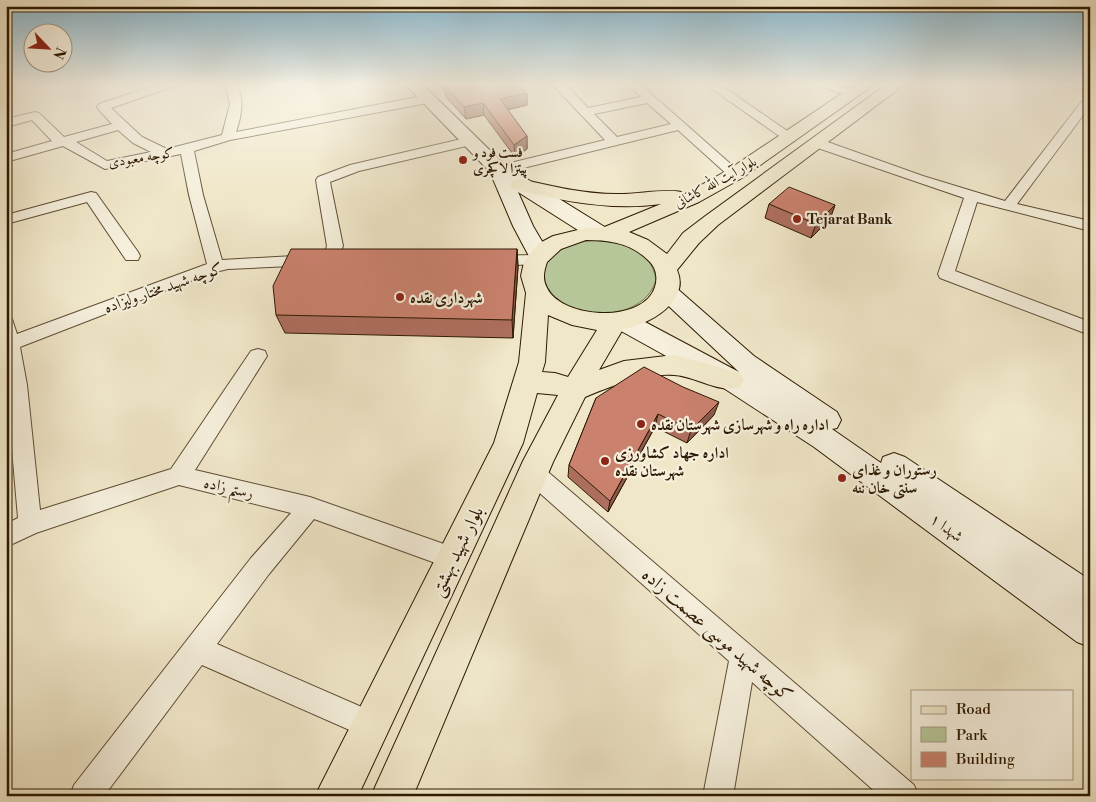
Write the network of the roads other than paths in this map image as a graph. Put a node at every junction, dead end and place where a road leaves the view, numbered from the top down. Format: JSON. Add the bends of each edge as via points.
{"nodes":[{"id":1,"x":41,"y":121,"type":"edge"},
{"id":2,"x":117,"y":121,"type":"edge"},
{"id":3,"x":232,"y":121,"type":"edge"},
{"id":4,"x":310,"y":121,"type":"edge"},
{"id":5,"x":450,"y":121,"type":"edge"},
{"id":6,"x":594,"y":121,"type":"edge"},
{"id":7,"x":674,"y":121,"type":"edge"},
{"id":8,"x":767,"y":121,"type":"edge"},
{"id":9,"x":813,"y":121,"type":"edge"},
{"id":10,"x":847,"y":121,"type":"edge"},
{"id":11,"x":1072,"y":121,"type":"edge"},
{"id":12,"x":121,"y":125,"type":"junction"},
{"id":13,"x":679,"y":126,"type":"junction"},
{"id":14,"x":228,"y":137,"type":"junction"},
{"id":15,"x":790,"y":137,"type":"junction"},
{"id":16,"x":63,"y":141,"type":"junction"},
{"id":17,"x":470,"y":141,"type":"junction"},
{"id":18,"x":614,"y":142,"type":"junction"},
{"id":19,"x":817,"y":144,"type":"junction"},
{"id":20,"x":187,"y":149,"type":"junction"},
{"id":21,"x":166,"y":153,"type":"junction"},
{"id":22,"x":6,"y":158,"type":"edge"},
{"id":23,"x":759,"y":158,"type":"junction"},
{"id":24,"x":783,"y":169,"type":"junction"},
{"id":25,"x":499,"y":170,"type":"junction"},
{"id":26,"x":735,"y":174,"type":"junction"},
{"id":27,"x":520,"y":185,"type":"junction"},
{"id":28,"x":707,"y":190,"type":"junction"},
{"id":29,"x":972,"y":196,"type":"junction"},
{"id":30,"x":1008,"y":205,"type":"junction"},
{"id":31,"x":6,"y":220,"type":"edge"},
{"id":32,"x":1090,"y":226,"type":"edge"},
{"id":33,"x":603,"y":234,"type":"junction"},
{"id":34,"x":132,"y":256,"type":"dead end"},
{"id":35,"x":538,"y":258,"type":"junction"},
{"id":36,"x":330,"y":260,"type":"junction"},
{"id":37,"x":350,"y":260,"type":"edge"},
{"id":38,"x":476,"y":261,"type":"edge"},
{"id":39,"x":216,"y":267,"type":"junction"},
{"id":40,"x":666,"y":280,"type":"junction"},
{"id":41,"x":538,"y":293,"type":"junction"},
{"id":42,"x":618,"y":321,"type":"junction"},
{"id":43,"x":6,"y":323,"type":"edge"},
{"id":44,"x":1090,"y":328,"type":"edge"},
{"id":45,"x":8,"y":344,"type":"edge"},
{"id":46,"x":726,"y":346,"type":"junction"},
{"id":47,"x":684,"y":355,"type":"junction"},
{"id":48,"x":258,"y":356,"type":"dead end"},
{"id":49,"x":731,"y":380,"type":"junction"},
{"id":50,"x":526,"y":382,"type":"junction"},
{"id":51,"x":575,"y":390,"type":"junction"},
{"id":52,"x":13,"y":424,"type":"edge"},
{"id":53,"x":533,"y":473,"type":"junction"},
{"id":54,"x":180,"y":476,"type":"junction"},
{"id":55,"x":310,"y":507,"type":"junction"},
{"id":56,"x":30,"y":524,"type":"junction"},
{"id":57,"x":6,"y":536,"type":"edge"},
{"id":58,"x":452,"y":558,"type":"junction"},
{"id":59,"x":1090,"y":602,"type":"edge"},
{"id":60,"x":1090,"y":629,"type":"edge"},
{"id":61,"x":197,"y":649,"type":"junction"},
{"id":62,"x":743,"y":657,"type":"junction"},
{"id":63,"x":370,"y":725,"type":"junction"},
{"id":64,"x":85,"y":796,"type":"edge"},
{"id":65,"x":336,"y":796,"type":"edge"},
{"id":66,"x":392,"y":796,"type":"edge"},
{"id":67,"x":718,"y":796,"type":"edge"},
{"id":68,"x":903,"y":796,"type":"edge"}],
"edges":[{"from":1,"to":16,"type":"street","name":"کوچه معبودی"},
{"from":2,"to":12,"type":"street"},
{"from":3,"to":14,"type":"street"},
{"from":4,"to":14,"type":"street","name":"کوچه معبودی"},
{"from":5,"to":17,"type":"main road"},
{"from":6,"to":18,"type":"street"},
{"from":7,"to":13,"type":"street"},
{"from":8,"to":15,"type":"street"},
{"from":9,"to":15,"type":"main road","name":"بلوار آیت الله کاشانی"},
{"from":10,"to":19,"type":"main road","name":"بلوار آیت الله کاشانی"},
{"from":11,"to":30,"type":"street"},
{"from":12,"to":16,"type":"street"},
{"from":12,"to":21,"type":"street","via":[[146,146]]},
{"from":13,"to":18,"type":"street"},
{"from":13,"to":26,"type":"street"},
{"from":14,"to":20,"type":"street","name":"کوچه معبودی"},
{"from":15,"to":23,"type":"main road","name":"بلوار آیت الله کاشانی"},
{"from":16,"to":21,"type":"street","name":"کوچه معبودی","via":[[105,165]]},
{"from":16,"to":22,"type":"street"},
{"from":17,"to":25,"type":"main road"},
{"from":17,"to":36,"type":"street","via":[[354,168],[323,180],[335,246]]},
{"from":18,"to":25,"type":"street"},
{"from":19,"to":24,"type":"main road","name":"بلوار آیت الله کاشانی"},
{"from":19,"to":29,"type":"street"},
{"from":20,"to":21,"type":"street","name":"کوچه معبودی"},
{"from":20,"to":39,"type":"street"},
{"from":23,"to":24,"type":"main road"},
{"from":23,"to":26,"type":"main road","name":"بلوار آیت الله کاشانی"},
{"from":24,"to":40,"type":"main road","name":"بلوار آیت الله کاشانی","via":[[691,238]]},
{"from":25,"to":27,"type":"main road"},
{"from":25,"to":35,"type":"main road"},
{"from":26,"to":28,"type":"main road","name":"بلوار آیت الله کاشانی"},
{"from":27,"to":28,"type":"main road","via":[[571,197],[608,201]]},
{"from":27,"to":33,"type":"main road"},
{"from":28,"to":33,"type":"main road","name":"بلوار آیت الله کاشانی"},
{"from":29,"to":30,"type":"street"},
{"from":29,"to":44,"type":"street","via":[[946,274]]},
{"from":30,"to":32,"type":"street"},
{"from":31,"to":34,"type":"street","via":[[90,196]]},
{"from":33,"to":35,"type":"main road","via":[[559,241]]},
{"from":33,"to":40,"type":"main road","via":[[622,237],[650,249],[660,258]]},
{"from":35,"to":38,"type":"street"},
{"from":35,"to":41,"type":"main road","via":[[532,276]]},
{"from":36,"to":37,"type":"street","name":"کوچه شهید مختار ولیزاده"},
{"from":36,"to":39,"type":"street","name":"کوچه شهید مختار ولیزاده"},
{"from":39,"to":45,"type":"street","name":"کوچه شهید مختار ولیزاده"},
{"from":40,"to":42,"type":"main road","via":[[660,301],[650,310]]},
{"from":40,"to":46,"type":"main road","name":"شهدا ۱"},
{"from":41,"to":42,"type":"main road","via":[[547,304],[578,319]]},
{"from":41,"to":50,"type":"main road","name":"بلوار شهید بهشتی","via":[[532,362]]},
{"from":42,"to":47,"type":"main road","name":"شهدا ۱"},
{"from":42,"to":51,"type":"main road"},
{"from":43,"to":45,"type":"street"},
{"from":45,"to":52,"type":"street"},
{"from":46,"to":47,"type":"main road","via":[[709,340],[696,342],[686,347]]},
{"from":46,"to":59,"type":"main road","name":"شهدا ۱","via":[[745,363]]},
{"from":47,"to":49,"type":"main road","name":"شهدا ۱"},
{"from":48,"to":54,"type":"street"},
{"from":49,"to":51,"type":"main road","via":[[674,365],[624,371]]},
{"from":49,"to":60,"type":"main road","name":"شهدا ۱","via":[[824,439]]},
{"from":50,"to":51,"type":"main road","via":[[555,383]]},
{"from":50,"to":58,"type":"main road","name":"بلوار شهید بهشتی","via":[[508,443]]},
{"from":51,"to":53,"type":"main road"},
{"from":52,"to":56,"type":"street"},
{"from":53,"to":62,"type":"street","name":"کوچه شهید موسی عصمت زاده"},
{"from":53,"to":66,"type":"main road"},
{"from":54,"to":55,"type":"street","name":"رستم زاده"},
{"from":54,"to":56,"type":"street"},
{"from":55,"to":58,"type":"street","name":"رستم زاده"},
{"from":55,"to":61,"type":"street"},
{"from":56,"to":57,"type":"street"},
{"from":58,"to":63,"type":"main road","name":"بلوار شهید بهشتی"},
{"from":61,"to":63,"type":"street"},
{"from":61,"to":64,"type":"street"},
{"from":62,"to":67,"type":"street"},
{"from":62,"to":68,"type":"street","name":"کوچه شهید موسی عصمت زاده"},
{"from":63,"to":65,"type":"main road","name":"بلوار شهید بهشتی"}]}
